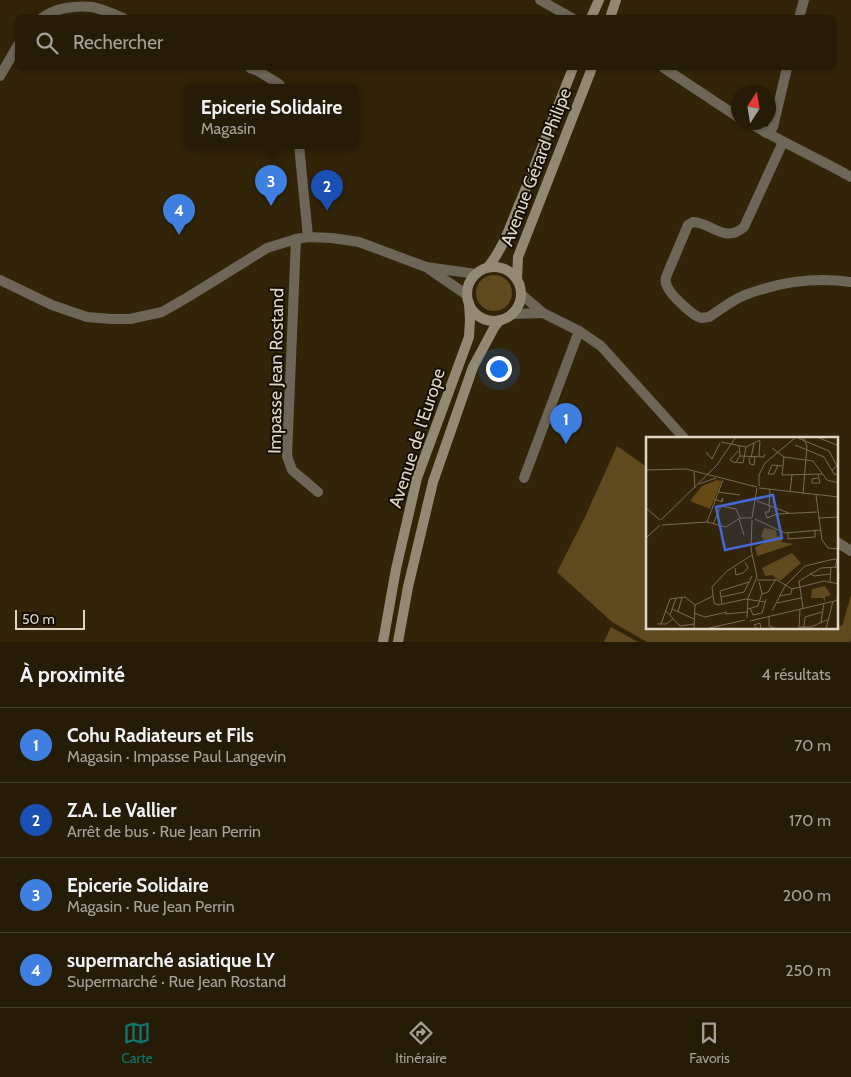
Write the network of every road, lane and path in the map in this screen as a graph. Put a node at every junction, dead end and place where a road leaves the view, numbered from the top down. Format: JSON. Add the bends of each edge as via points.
{"nodes":[{"id":1,"x":540,"y":0,"type":"edge"},
{"id":2,"x":599,"y":0,"type":"edge"},
{"id":3,"x":616,"y":0,"type":"edge"},
{"id":4,"x":804,"y":0,"type":"edge"},
{"id":5,"x":46,"y":15,"type":"edge"},
{"id":6,"x":115,"y":15,"type":"edge"},
{"id":7,"x":567,"y":15,"type":"edge"},
{"id":8,"x":592,"y":15,"type":"edge"},
{"id":9,"x":611,"y":15,"type":"edge"},
{"id":10,"x":800,"y":15,"type":"edge"},
{"id":11,"x":15,"y":50,"type":"edge"},
{"id":12,"x":255,"y":70,"type":"edge"},
{"id":13,"x":572,"y":70,"type":"edge"},
{"id":14,"x":591,"y":70,"type":"edge"},
{"id":15,"x":667,"y":70,"type":"edge"},
{"id":16,"x":787,"y":70,"type":"edge"},
{"id":17,"x":0,"y":76,"type":"edge"},
{"id":18,"x":279,"y":84,"type":"edge"},
{"id":19,"x":731,"y":112,"type":"edge"},
{"id":20,"x":761,"y":130,"type":"edge"},
{"id":21,"x":766,"y":133,"type":"junction"},
{"id":22,"x":783,"y":142,"type":"junction"},
{"id":23,"x":299,"y":149,"type":"edge"},
{"id":24,"x":851,"y":176,"type":"edge"},
{"id":25,"x":308,"y":238,"type":"junction"},
{"id":26,"x":296,"y":239,"type":"junction"},
{"id":27,"x":426,"y":267,"type":"junction"},
{"id":28,"x":488,"y":267,"type":"junction"},
{"id":29,"x":476,"y":274,"type":"junction"},
{"id":30,"x":0,"y":280,"type":"edge"},
{"id":31,"x":517,"y":280,"type":"junction"},
{"id":32,"x":851,"y":282,"type":"edge"},
{"id":33,"x":521,"y":294,"type":"junction"},
{"id":34,"x":468,"y":299,"type":"junction"},
{"id":35,"x":543,"y":313,"type":"junction"},
{"id":36,"x":512,"y":314,"type":"junction"},
{"id":37,"x":500,"y":320,"type":"junction"},
{"id":38,"x":579,"y":331,"type":"junction"},
{"id":39,"x":683,"y":437,"type":"edge"},
{"id":40,"x":524,"y":478,"type":"dead end"},
{"id":41,"x":318,"y":492,"type":"dead end"},
{"id":42,"x":838,"y":543,"type":"edge"},
{"id":43,"x":851,"y":551,"type":"edge"},
{"id":44,"x":383,"y":642,"type":"edge"},
{"id":45,"x":398,"y":642,"type":"edge"}],
"edges":[{"from":1,"to":7,"type":"street"},
{"from":2,"to":8,"type":"main road"},
{"from":3,"to":9,"type":"main road"},
{"from":4,"to":10,"type":"street"},
{"from":5,"to":6,"type":"street","via":[[82,7],[94,7]]},
{"from":11,"to":17,"type":"street"},
{"from":12,"to":18,"type":"street"},
{"from":13,"to":28,"type":"main road","name":"Avenue Gérard Philipe","via":[[538,160]]},
{"from":14,"to":31,"type":"main road","name":"Avenue Gérard Philipe","via":[[518,257]]},
{"from":15,"to":19,"type":"street"},
{"from":16,"to":21,"type":"street","via":[[773,126]]},
{"from":20,"to":21,"type":"street"},
{"from":21,"to":22,"type":"street"},
{"from":22,"to":24,"type":"street"},
{"from":22,"to":32,"type":"street","via":[[739,231],[722,233],[699,222],[688,225],[666,277],[667,287],[688,309],[702,318],[744,296],[781,284],[807,280]]},
{"from":23,"to":25,"type":"street"},
{"from":25,"to":26,"type":"street"},
{"from":25,"to":27,"type":"street","via":[[359,242]]},
{"from":26,"to":30,"type":"street","via":[[267,248],[162,312],[130,319],[87,317],[52,305]]},
{"from":26,"to":41,"type":"street","name":"Impasse Jean Rostand","via":[[287,456],[292,470]]},
{"from":27,"to":29,"type":"street"},
{"from":27,"to":34,"type":"street"},
{"from":28,"to":29,"type":"main road"},
{"from":28,"to":31,"type":"main road","via":[[505,269]]},
{"from":29,"to":34,"type":"main road","via":[[468,287]]},
{"from":31,"to":33,"type":"main road"},
{"from":33,"to":35,"type":"street"},
{"from":33,"to":36,"type":"main road"},
{"from":34,"to":37,"type":"main road","via":[[472,310],[484,319]]},
{"from":34,"to":44,"type":"main road","name":"Avenue de l'Europe","via":[[469,336],[417,478]]},
{"from":35,"to":36,"type":"street"},
{"from":35,"to":38,"type":"street"},
{"from":36,"to":37,"type":"main road"},
{"from":37,"to":45,"type":"main road","name":"Avenue de l'Europe","via":[[473,367],[433,482]]},
{"from":38,"to":39,"type":"street","via":[[602,346]]},
{"from":38,"to":40,"type":"street"},
{"from":42,"to":43,"type":"street"}]}
